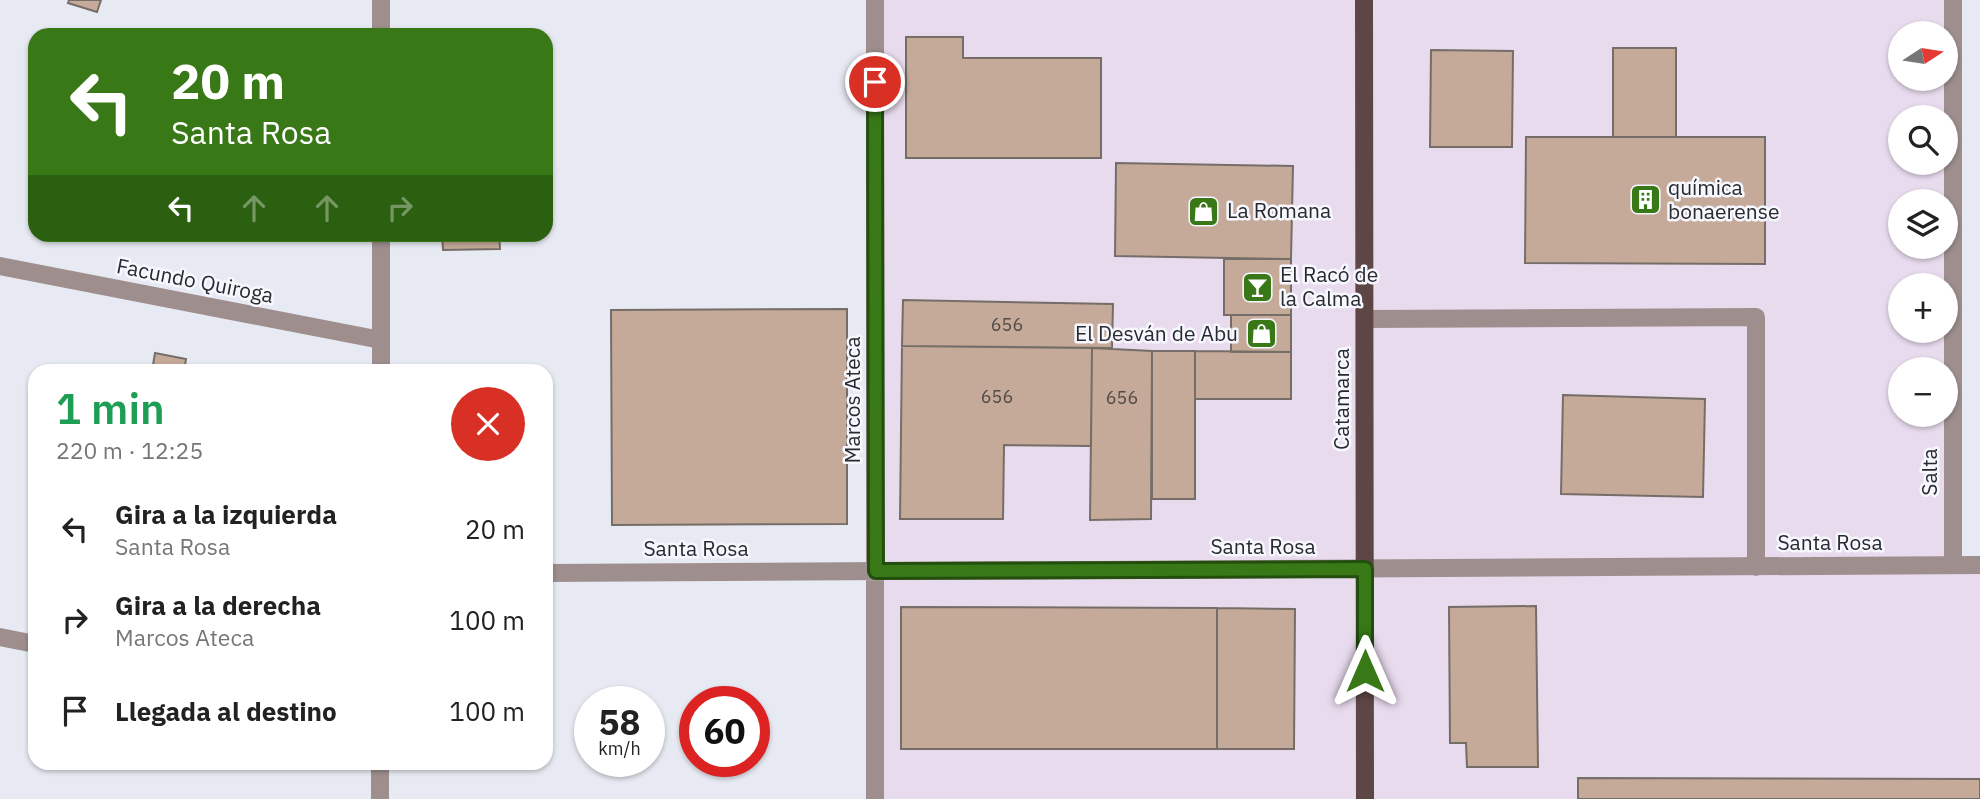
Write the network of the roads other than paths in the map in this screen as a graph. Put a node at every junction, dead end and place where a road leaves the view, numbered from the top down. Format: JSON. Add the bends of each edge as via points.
{"nodes":[{"id":1,"x":381,"y":0,"type":"edge"},
{"id":2,"x":875,"y":0,"type":"edge"},
{"id":3,"x":1364,"y":0,"type":"edge"},
{"id":4,"x":1953,"y":0,"type":"edge"},
{"id":5,"x":381,"y":28,"type":"edge"},
{"id":6,"x":381,"y":242,"type":"edge"},
{"id":7,"x":0,"y":266,"type":"edge"},
{"id":8,"x":1365,"y":319,"type":"junction"},
{"id":9,"x":381,"y":340,"type":"junction"},
{"id":10,"x":381,"y":364,"type":"edge"},
{"id":11,"x":1953,"y":565,"type":"junction"},
{"id":12,"x":1980,"y":565,"type":"edge"},
{"id":13,"x":1756,"y":567,"type":"junction"},
{"id":14,"x":1365,"y":569,"type":"junction"},
{"id":15,"x":876,"y":571,"type":"junction"},
{"id":16,"x":553,"y":573,"type":"edge"},
{"id":17,"x":0,"y":637,"type":"edge"},
{"id":18,"x":28,"y":643,"type":"edge"},
{"id":19,"x":380,"y":770,"type":"edge"},
{"id":20,"x":380,"y":799,"type":"edge"},
{"id":21,"x":876,"y":799,"type":"edge"},
{"id":22,"x":1365,"y":799,"type":"edge"}],
"edges":[{"from":1,"to":5,"type":"street"},
{"from":2,"to":15,"type":"street","name":"Marcos Ateca"},
{"from":3,"to":8,"type":"main road","name":"Catamarca"},
{"from":4,"to":11,"type":"street","name":"Salta"},
{"from":6,"to":9,"type":"street"},
{"from":7,"to":9,"type":"street","name":"Facundo Quiroga"},
{"from":8,"to":13,"type":"street","via":[[1756,317]]},
{"from":8,"to":14,"type":"main road","name":"Catamarca"},
{"from":9,"to":10,"type":"street"},
{"from":11,"to":12,"type":"street","name":"Santa Rosa"},
{"from":11,"to":13,"type":"street","name":"Santa Rosa"},
{"from":13,"to":14,"type":"street","name":"Santa Rosa"},
{"from":14,"to":15,"type":"street","name":"Santa Rosa"},
{"from":14,"to":22,"type":"main road","name":"Catamarca"},
{"from":15,"to":16,"type":"street","name":"Santa Rosa"},
{"from":15,"to":21,"type":"street","name":"Marcos Ateca"},
{"from":17,"to":18,"type":"street"},
{"from":19,"to":20,"type":"street"}]}
